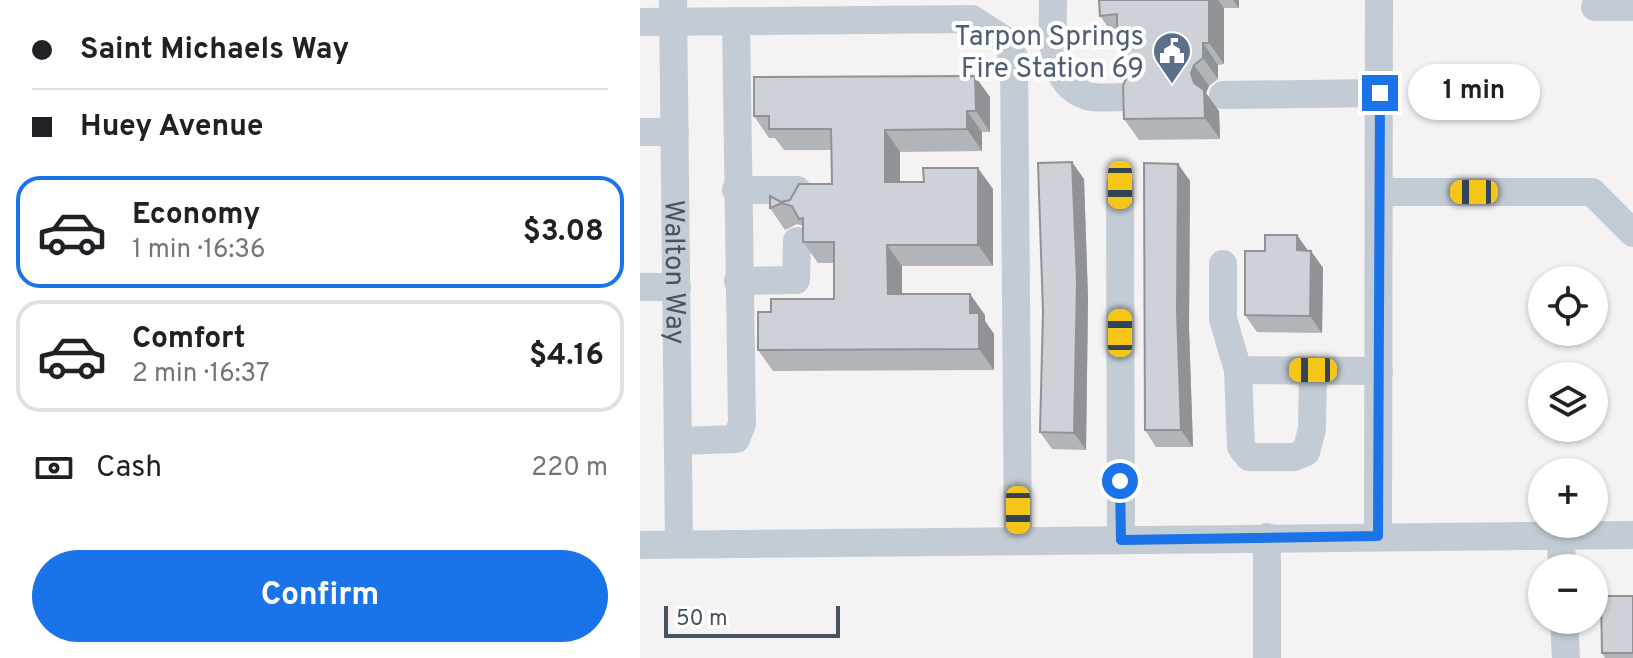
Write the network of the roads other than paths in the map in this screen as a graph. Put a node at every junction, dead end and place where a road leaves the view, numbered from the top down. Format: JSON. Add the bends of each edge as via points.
{"nodes":[{"id":1,"x":1053,"y":0,"type":"edge"},
{"id":2,"x":1379,"y":0,"type":"edge"},
{"id":3,"x":1595,"y":7,"type":"dead end"},
{"id":4,"x":1633,"y":7,"type":"edge"},
{"id":5,"x":674,"y":11,"type":"edge"},
{"id":6,"x":736,"y":21,"type":"junction"},
{"id":7,"x":640,"y":22,"type":"edge"},
{"id":8,"x":1380,"y":93,"type":"junction"},
{"id":9,"x":1223,"y":95,"type":"dead end"},
{"id":10,"x":1125,"y":97,"type":"edge"},
{"id":11,"x":640,"y":132,"type":"edge"},
{"id":12,"x":675,"y":132,"type":"junction"},
{"id":13,"x":1120,"y":185,"type":"dead end"},
{"id":14,"x":736,"y":190,"type":"junction"},
{"id":15,"x":1380,"y":192,"type":"junction"},
{"id":16,"x":797,"y":206,"type":"edge"},
{"id":17,"x":1633,"y":233,"type":"edge"},
{"id":18,"x":797,"y":241,"type":"edge"},
{"id":19,"x":1223,"y":264,"type":"dead end"},
{"id":20,"x":738,"y":281,"type":"junction"},
{"id":21,"x":640,"y":287,"type":"edge"},
{"id":22,"x":677,"y":287,"type":"junction"},
{"id":23,"x":1238,"y":370,"type":"junction"},
{"id":24,"x":1313,"y":370,"type":"junction"},
{"id":25,"x":1379,"y":371,"type":"junction"},
{"id":26,"x":678,"y":441,"type":"junction"},
{"id":27,"x":1528,"y":535,"type":"edge"},
{"id":28,"x":1608,"y":535,"type":"edge"},
{"id":29,"x":1633,"y":535,"type":"edge"},
{"id":30,"x":1378,"y":536,"type":"junction"},
{"id":31,"x":1267,"y":537,"type":"junction"},
{"id":32,"x":1018,"y":540,"type":"junction"},
{"id":33,"x":1121,"y":540,"type":"junction"},
{"id":34,"x":679,"y":544,"type":"junction"},
{"id":35,"x":640,"y":545,"type":"edge"},
{"id":36,"x":1565,"y":634,"type":"edge"},
{"id":37,"x":1267,"y":658,"type":"edge"},
{"id":38,"x":1566,"y":658,"type":"edge"}],
"edges":[{"from":1,"to":10,"type":"street","via":[[1054,54],[1071,85],[1086,96]]},
{"from":2,"to":8,"type":"street"},
{"from":3,"to":4,"type":"street"},
{"from":5,"to":6,"type":"street"},
{"from":5,"to":7,"type":"street"},
{"from":5,"to":12,"type":"street","name":"Walton Way"},
{"from":6,"to":14,"type":"street"},
{"from":6,"to":32,"type":"street","via":[[972,19],[1003,39],[1014,57]]},
{"from":8,"to":9,"type":"street"},
{"from":8,"to":15,"type":"street"},
{"from":11,"to":12,"type":"street"},
{"from":12,"to":22,"type":"street","name":"Walton Way"},
{"from":13,"to":33,"type":"street"},
{"from":14,"to":16,"type":"street","via":[[797,190]]},
{"from":14,"to":20,"type":"street"},
{"from":15,"to":17,"type":"street","via":[[1592,192]]},
{"from":15,"to":25,"type":"street"},
{"from":18,"to":20,"type":"street","via":[[796,280]]},
{"from":19,"to":23,"type":"street","via":[[1223,319]]},
{"from":20,"to":26,"type":"street","via":[[739,432],[736,439]]},
{"from":21,"to":22,"type":"street"},
{"from":22,"to":26,"type":"street","name":"Walton Way"},
{"from":23,"to":24,"type":"street"},
{"from":23,"to":24,"type":"street","via":[[1241,447],[1249,457],[1294,457],[1306,452],[1310,442]]},
{"from":24,"to":25,"type":"street"},
{"from":25,"to":30,"type":"street"},
{"from":26,"to":34,"type":"street","name":"Walton Way"},
{"from":27,"to":30,"type":"street"},
{"from":28,"to":29,"type":"street"},
{"from":30,"to":31,"type":"street"},
{"from":31,"to":33,"type":"street"},
{"from":31,"to":37,"type":"street"},
{"from":32,"to":33,"type":"street"},
{"from":32,"to":34,"type":"street"},
{"from":34,"to":35,"type":"street"},
{"from":36,"to":38,"type":"street"}]}
